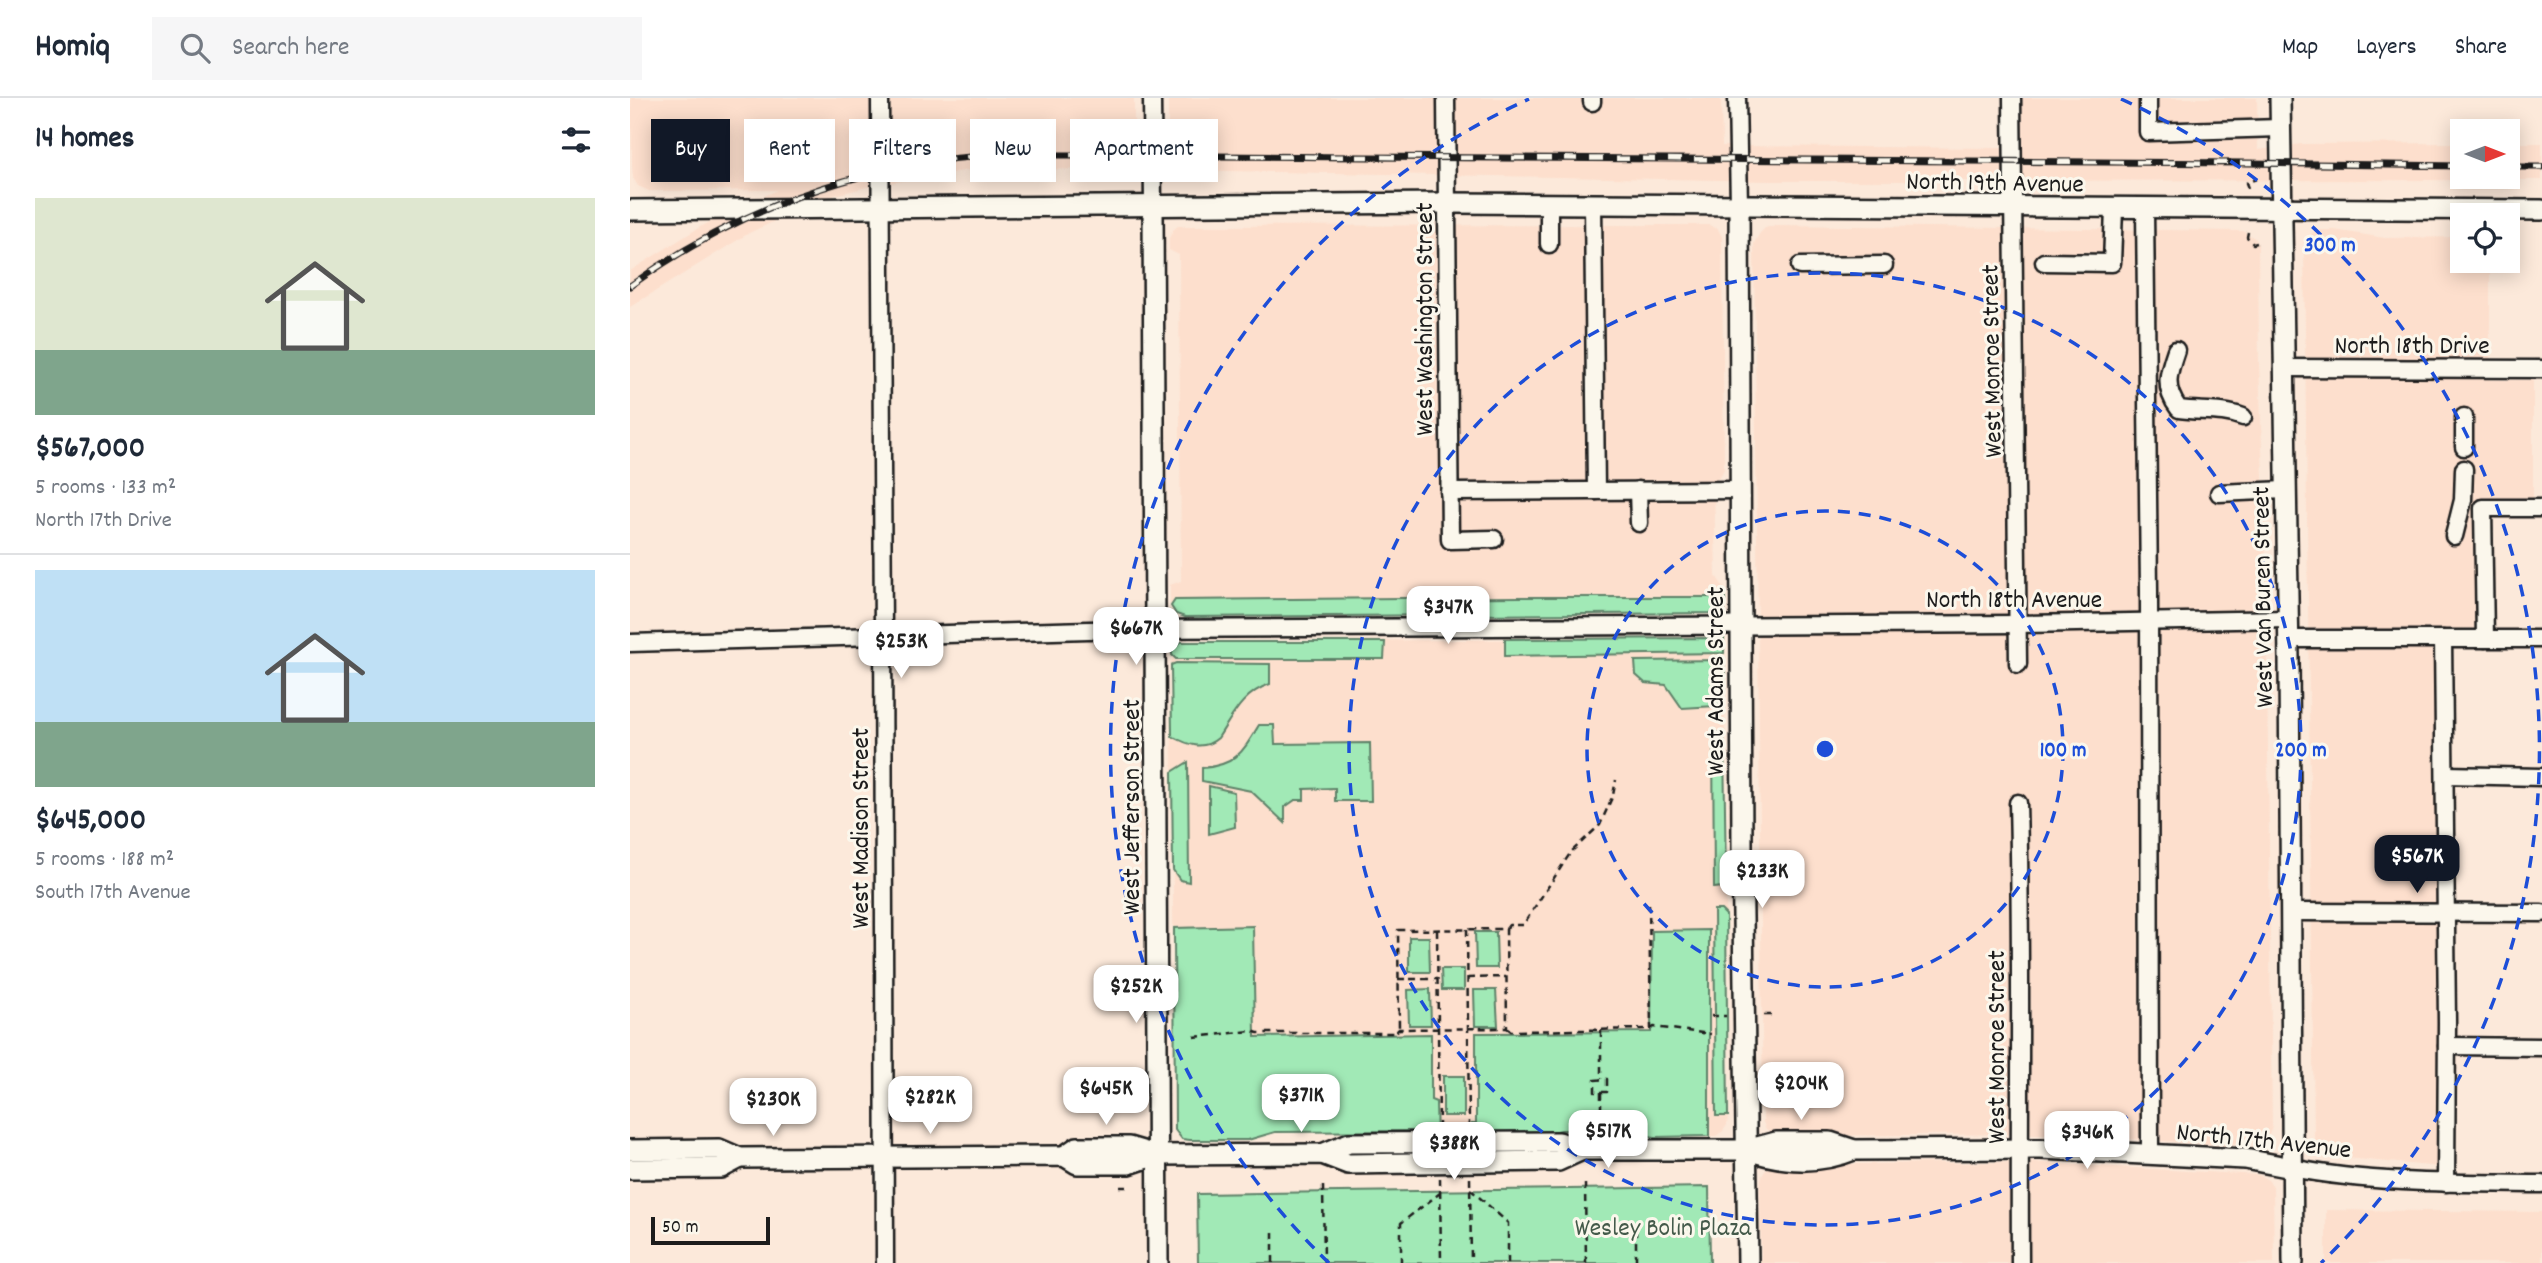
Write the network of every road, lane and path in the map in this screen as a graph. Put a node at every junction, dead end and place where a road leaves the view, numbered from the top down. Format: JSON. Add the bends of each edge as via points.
{"nodes":[{"id":1,"x":880,"y":98,"type":"edge"},
{"id":2,"x":1152,"y":98,"type":"edge"},
{"id":3,"x":1446,"y":98,"type":"edge"},
{"id":4,"x":1737,"y":98,"type":"edge"},
{"id":5,"x":2012,"y":98,"type":"edge"},
{"id":6,"x":2148,"y":98,"type":"edge"},
{"id":7,"x":2280,"y":98,"type":"edge"},
{"id":8,"x":2280,"y":128,"type":"junction"},
{"id":9,"x":2256,"y":179,"type":"dead end"},
{"id":10,"x":2248,"y":187,"type":"dead end"},
{"id":11,"x":1447,"y":203,"type":"junction"},
{"id":12,"x":1549,"y":204,"type":"junction"},
{"id":13,"x":1594,"y":204,"type":"junction"},
{"id":14,"x":1739,"y":205,"type":"junction"},
{"id":15,"x":883,"y":206,"type":"junction"},
{"id":16,"x":1153,"y":206,"type":"junction"},
{"id":17,"x":2012,"y":207,"type":"junction"},
{"id":18,"x":630,"y":209,"type":"edge"},
{"id":19,"x":2114,"y":209,"type":"junction"},
{"id":20,"x":2145,"y":209,"type":"junction"},
{"id":21,"x":2281,"y":209,"type":"junction"},
{"id":22,"x":2542,"y":211,"type":"edge"},
{"id":23,"x":2248,"y":232,"type":"dead end"},
{"id":24,"x":2257,"y":243,"type":"dead end"},
{"id":25,"x":1549,"y":244,"type":"dead end"},
{"id":26,"x":2044,"y":262,"type":"dead end"},
{"id":27,"x":1884,"y":265,"type":"dead end"},
{"id":28,"x":1800,"y":266,"type":"dead end"},
{"id":29,"x":2176,"y":350,"type":"dead end"},
{"id":30,"x":2283,"y":368,"type":"junction"},
{"id":31,"x":2542,"y":369,"type":"edge"},
{"id":32,"x":2243,"y":417,"type":"dead end"},
{"id":33,"x":2464,"y":417,"type":"dead end"},
{"id":34,"x":2464,"y":447,"type":"dead end"},
{"id":35,"x":2464,"y":469,"type":"dead end"},
{"id":36,"x":1739,"y":489,"type":"junction"},
{"id":37,"x":1638,"y":490,"type":"junction"},
{"id":38,"x":2284,"y":490,"type":"junction"},
{"id":39,"x":1596,"y":491,"type":"junction"},
{"id":40,"x":1449,"y":492,"type":"junction"},
{"id":41,"x":2219,"y":493,"type":"dead end"},
{"id":42,"x":2542,"y":508,"type":"edge"},
{"id":43,"x":1639,"y":523,"type":"dead end"},
{"id":44,"x":2454,"y":536,"type":"dead end"},
{"id":45,"x":1494,"y":539,"type":"dead end"},
{"id":46,"x":2288,"y":619,"type":"junction"},
{"id":47,"x":2149,"y":621,"type":"junction"},
{"id":48,"x":2018,"y":624,"type":"junction"},
{"id":49,"x":1740,"y":625,"type":"junction"},
{"id":50,"x":1156,"y":629,"type":"junction"},
{"id":51,"x":883,"y":637,"type":"junction"},
{"id":52,"x":2288,"y":639,"type":"junction"},
{"id":53,"x":2443,"y":639,"type":"junction"},
{"id":54,"x":2485,"y":639,"type":"junction"},
{"id":55,"x":2542,"y":639,"type":"edge"},
{"id":56,"x":630,"y":643,"type":"edge"},
{"id":57,"x":2018,"y":664,"type":"dead end"},
{"id":58,"x":2445,"y":775,"type":"junction"},
{"id":59,"x":2542,"y":777,"type":"edge"},
{"id":60,"x":1616,"y":780,"type":"dead end"},
{"id":61,"x":2018,"y":803,"type":"dead end"},
{"id":62,"x":1649,"y":904,"type":"dead end"},
{"id":63,"x":2291,"y":912,"type":"junction"},
{"id":64,"x":2446,"y":913,"type":"junction"},
{"id":65,"x":2542,"y":913,"type":"edge"},
{"id":66,"x":1467,"y":929,"type":"junction"},
{"id":67,"x":1506,"y":929,"type":"junction"},
{"id":68,"x":1437,"y":930,"type":"junction"},
{"id":69,"x":1507,"y":977,"type":"junction"},
{"id":70,"x":1468,"y":978,"type":"junction"},
{"id":71,"x":1398,"y":979,"type":"junction"},
{"id":72,"x":1438,"y":979,"type":"junction"},
{"id":73,"x":1764,"y":1015,"type":"dead end"},
{"id":74,"x":1775,"y":1015,"type":"dead end"},
{"id":75,"x":1712,"y":1016,"type":"dead end"},
{"id":76,"x":1726,"y":1016,"type":"dead end"},
{"id":77,"x":1507,"y":1028,"type":"junction"},
{"id":78,"x":1438,"y":1029,"type":"junction"},
{"id":79,"x":1468,"y":1029,"type":"junction"},
{"id":80,"x":1399,"y":1030,"type":"junction"},
{"id":81,"x":1601,"y":1030,"type":"junction"},
{"id":82,"x":1651,"y":1030,"type":"junction"},
{"id":83,"x":1711,"y":1034,"type":"dead end"},
{"id":84,"x":1194,"y":1037,"type":"dead end"},
{"id":85,"x":2447,"y":1046,"type":"junction"},
{"id":86,"x":2542,"y":1046,"type":"edge"},
{"id":87,"x":1601,"y":1120,"type":"dead end"},
{"id":88,"x":2019,"y":1148,"type":"junction"},
{"id":89,"x":630,"y":1150,"type":"edge"},
{"id":90,"x":1746,"y":1150,"type":"junction"},
{"id":91,"x":1439,"y":1153,"type":"junction"},
{"id":92,"x":1470,"y":1153,"type":"junction"},
{"id":93,"x":2150,"y":1154,"type":"junction"},
{"id":94,"x":1156,"y":1155,"type":"junction"},
{"id":95,"x":886,"y":1157,"type":"junction"},
{"id":96,"x":740,"y":1158,"type":"junction"},
{"id":97,"x":2292,"y":1168,"type":"junction"},
{"id":98,"x":630,"y":1169,"type":"edge"},
{"id":99,"x":2446,"y":1183,"type":"junction"},
{"id":100,"x":1585,"y":1184,"type":"dead end"},
{"id":101,"x":2542,"y":1184,"type":"edge"},
{"id":102,"x":1324,"y":1186,"type":"dead end"},
{"id":103,"x":1120,"y":1187,"type":"dead end"},
{"id":104,"x":1130,"y":1187,"type":"dead end"},
{"id":105,"x":1470,"y":1189,"type":"junction"},
{"id":106,"x":1440,"y":1194,"type":"junction"},
{"id":107,"x":1636,"y":1229,"type":"dead end"},
{"id":108,"x":1273,"y":1230,"type":"dead end"},
{"id":109,"x":885,"y":1263,"type":"edge"},
{"id":110,"x":1158,"y":1263,"type":"edge"},
{"id":111,"x":1273,"y":1263,"type":"edge"},
{"id":112,"x":1324,"y":1263,"type":"edge"},
{"id":113,"x":1401,"y":1263,"type":"edge"},
{"id":114,"x":1441,"y":1263,"type":"edge"},
{"id":115,"x":1471,"y":1263,"type":"edge"},
{"id":116,"x":1508,"y":1263,"type":"edge"},
{"id":117,"x":1586,"y":1263,"type":"edge"},
{"id":118,"x":1636,"y":1263,"type":"edge"},
{"id":119,"x":1748,"y":1263,"type":"edge"},
{"id":120,"x":2020,"y":1263,"type":"edge"},
{"id":121,"x":2293,"y":1263,"type":"edge"}],
"edges":[{"from":1,"to":15,"type":"street","name":"West Madison Street"},
{"from":2,"to":16,"type":"street","name":"West Jefferson Street"},
{"from":3,"to":11,"type":"street","name":"West Washington Street"},
{"from":4,"to":14,"type":"street","name":"West Adams Street"},
{"from":5,"to":17,"type":"street","name":"West Monroe Street"},
{"from":6,"to":8,"type":"street","via":[[2148,132]]},
{"from":7,"to":8,"type":"main road","name":"West Van Buren Street"},
{"from":8,"to":21,"type":"main road","name":"West Van Buren Street"},
{"from":9,"to":10,"type":"path","via":[[2246,183]]},
{"from":11,"to":12,"type":"main road","name":"North 19th Avenue"},
{"from":11,"to":16,"type":"main road","name":"North 19th Avenue"},
{"from":11,"to":40,"type":"street","name":"West Washington Street"},
{"from":12,"to":13,"type":"main road","name":"North 19th Avenue"},
{"from":12,"to":25,"type":"street"},
{"from":13,"to":14,"type":"main road","name":"North 19th Avenue"},
{"from":13,"to":39,"type":"street"},
{"from":14,"to":17,"type":"main road","name":"North 19th Avenue"},
{"from":14,"to":36,"type":"main road","name":"West Adams Street"},
{"from":15,"to":16,"type":"main road","name":"North 19th Avenue"},
{"from":15,"to":18,"type":"main road","name":"North 19th Avenue"},
{"from":15,"to":51,"type":"street","name":"West Madison Street"},
{"from":16,"to":50,"type":"main road","name":"West Jefferson Street"},
{"from":17,"to":19,"type":"main road","name":"North 19th Avenue"},
{"from":17,"to":48,"type":"street","name":"West Monroe Street"},
{"from":19,"to":20,"type":"main road","name":"North 19th Avenue"},
{"from":19,"to":26,"type":"street","via":[[2112,263]]},
{"from":20,"to":21,"type":"main road","name":"North 19th Avenue"},
{"from":20,"to":47,"type":"street"},
{"from":21,"to":22,"type":"main road","name":"North 19th Avenue"},
{"from":21,"to":30,"type":"main road","name":"West Van Buren Street"},
{"from":23,"to":24,"type":"path","via":[[2247,237]]},
{"from":27,"to":28,"type":"street"},
{"from":29,"to":32,"type":"street","via":[[2169,371],[2169,396],[2179,409],[2228,411]]},
{"from":30,"to":31,"type":"street","name":"North 18th Drive"},
{"from":30,"to":38,"type":"main road","name":"West Van Buren Street"},
{"from":33,"to":34,"type":"street"},
{"from":35,"to":44,"type":"street","via":[[2463,500]]},
{"from":36,"to":37,"type":"street"},
{"from":36,"to":49,"type":"main road","name":"West Adams Street"},
{"from":37,"to":39,"type":"street"},
{"from":37,"to":43,"type":"street"},
{"from":38,"to":41,"type":"street"},
{"from":38,"to":46,"type":"main road","name":"West Van Buren Street"},
{"from":39,"to":40,"type":"street"},
{"from":40,"to":45,"type":"street","name":"West Washington Street","via":[[1450,540]]},
{"from":42,"to":54,"type":"street","via":[[2483,508]]},
{"from":46,"to":47,"type":"street","name":"North 18th Avenue"},
{"from":46,"to":52,"type":"main road","name":"West Van Buren Street"},
{"from":47,"to":48,"type":"street","name":"North 18th Avenue"},
{"from":47,"to":93,"type":"street"},
{"from":48,"to":49,"type":"street","name":"North 18th Avenue"},
{"from":48,"to":57,"type":"street","name":"West Monroe Street"},
{"from":49,"to":50,"type":"street","name":"North 18th Avenue"},
{"from":49,"to":90,"type":"main road","name":"West Adams Street"},
{"from":50,"to":51,"type":"street","name":"North 18th Avenue"},
{"from":50,"to":94,"type":"main road","name":"West Jefferson Street"},
{"from":51,"to":56,"type":"street","name":"North 18th Avenue"},
{"from":51,"to":95,"type":"street","name":"West Madison Street"},
{"from":52,"to":53,"type":"street"},
{"from":52,"to":63,"type":"main road","name":"West Van Buren Street"},
{"from":53,"to":54,"type":"street"},
{"from":53,"to":58,"type":"street"},
{"from":54,"to":55,"type":"street"},
{"from":58,"to":59,"type":"street"},
{"from":58,"to":64,"type":"street"},
{"from":60,"to":67,"type":"path","via":[[1600,825],[1571,852],[1523,925]]},
{"from":61,"to":88,"type":"street","name":"West Monroe Street"},
{"from":62,"to":82,"type":"path"},
{"from":63,"to":64,"type":"street"},
{"from":63,"to":97,"type":"main road","name":"West Van Buren Street"},
{"from":64,"to":65,"type":"street"},
{"from":64,"to":85,"type":"street"},
{"from":66,"to":67,"type":"path"},
{"from":66,"to":68,"type":"path"},
{"from":66,"to":70,"type":"path"},
{"from":67,"to":69,"type":"path"},
{"from":68,"to":71,"type":"path","via":[[1398,930]]},
{"from":68,"to":72,"type":"path"},
{"from":69,"to":70,"type":"path"},
{"from":69,"to":77,"type":"path"},
{"from":70,"to":79,"type":"path"},
{"from":71,"to":72,"type":"path"},
{"from":71,"to":80,"type":"path"},
{"from":72,"to":78,"type":"path"},
{"from":73,"to":74,"type":"path"},
{"from":75,"to":76,"type":"path"},
{"from":77,"to":79,"type":"path"},
{"from":77,"to":81,"type":"path"},
{"from":78,"to":79,"type":"path"},
{"from":78,"to":80,"type":"path"},
{"from":78,"to":91,"type":"path"},
{"from":79,"to":92,"type":"path"},
{"from":80,"to":84,"type":"path","via":[[1252,1031]]},
{"from":81,"to":82,"type":"path"},
{"from":81,"to":87,"type":"path","via":[[1601,1079],[1607,1079],[1607,1092],[1601,1092]]},
{"from":82,"to":83,"type":"path"},
{"from":85,"to":86,"type":"street"},
{"from":85,"to":99,"type":"street"},
{"from":88,"to":90,"type":"main road","name":"North 17th Avenue","via":[[1854,1150],[1831,1159],[1776,1159]]},
{"from":88,"to":93,"type":"main road","name":"North 17th Avenue"},
{"from":88,"to":120,"type":"street","name":"West Monroe Street"},
{"from":89,"to":96,"type":"main road","via":[[719,1149]]},
{"from":90,"to":92,"type":"main road","name":"North 17th Avenue","via":[[1582,1150],[1558,1161]]},
{"from":90,"to":119,"type":"main road","name":"West Adams Street"},
{"from":91,"to":92,"type":"main road","name":"North 17th Avenue"},
{"from":91,"to":94,"type":"main road","name":"North 17th Avenue","via":[[1348,1164],[1322,1154]]},
{"from":91,"to":106,"type":"path"},
{"from":92,"to":105,"type":"path"},
{"from":93,"to":97,"type":"main road","name":"North 17th Avenue","via":[[2245,1159]]},
{"from":94,"to":95,"type":"main road","name":"North 17th Avenue","via":[[1129,1147],[1077,1147],[1064,1156]]},
{"from":94,"to":110,"type":"main road","name":"West Jefferson Street"},
{"from":95,"to":96,"type":"main road","name":"North 17th Avenue"},
{"from":95,"to":109,"type":"street","name":"West Madison Street"},
{"from":96,"to":98,"type":"main road","via":[[721,1168]]},
{"from":97,"to":99,"type":"street","name":"North 17th Avenue"},
{"from":97,"to":121,"type":"main road","name":"West Van Buren Street"},
{"from":99,"to":101,"type":"street","name":"North 17th Avenue"},
{"from":100,"to":117,"type":"path"},
{"from":102,"to":112,"type":"path"},
{"from":103,"to":104,"type":"path"},
{"from":105,"to":115,"type":"path"},
{"from":105,"to":116,"type":"path","via":[[1508,1223]]},
{"from":106,"to":113,"type":"path","via":[[1401,1223]]},
{"from":106,"to":114,"type":"path"},
{"from":107,"to":118,"type":"path"},
{"from":108,"to":111,"type":"path"}]}
